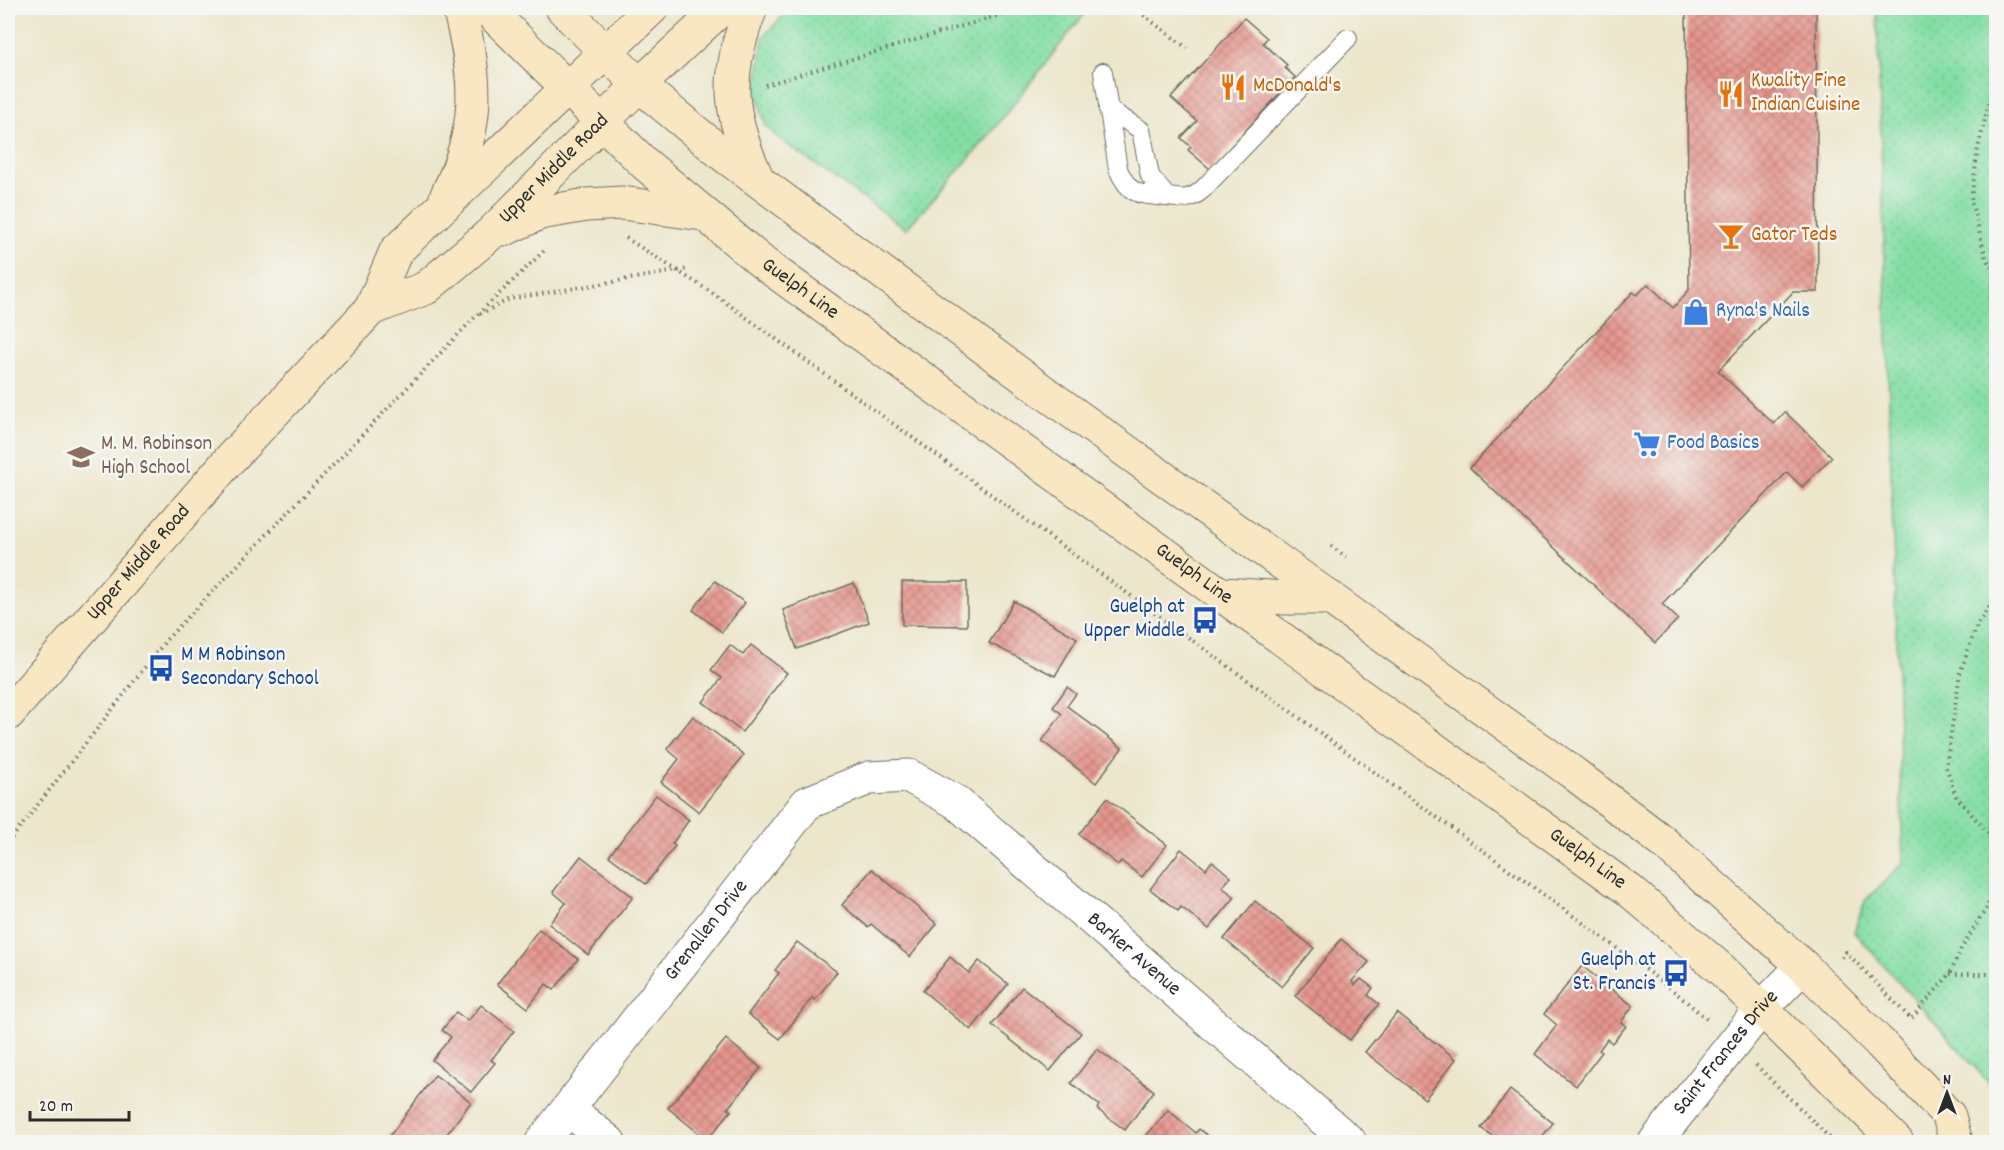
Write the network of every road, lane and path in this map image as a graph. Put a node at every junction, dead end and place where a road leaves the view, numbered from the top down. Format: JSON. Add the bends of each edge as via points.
{"nodes":[{"id":1,"x":459,"y":8,"type":"edge"},
{"id":2,"x":486,"y":8,"type":"edge"},
{"id":3,"x":562,"y":8,"type":"edge"},
{"id":4,"x":652,"y":8,"type":"edge"},
{"id":5,"x":722,"y":8,"type":"edge"},
{"id":6,"x":751,"y":8,"type":"edge"},
{"id":7,"x":1023,"y":8,"type":"edge"},
{"id":8,"x":1134,"y":8,"type":"edge"},
{"id":9,"x":1348,"y":38,"type":"dead end"},
{"id":10,"x":1187,"y":48,"type":"dead end"},
{"id":11,"x":605,"y":52,"type":"junction"},
{"id":12,"x":1103,"y":72,"type":"dead end"},
{"id":13,"x":1996,"y":74,"type":"edge"},
{"id":14,"x":639,"y":85,"type":"junction"},
{"id":15,"x":761,"y":86,"type":"dead end"},
{"id":16,"x":567,"y":87,"type":"junction"},
{"id":17,"x":1108,"y":109,"type":"junction"},
{"id":18,"x":603,"y":123,"type":"junction"},
{"id":19,"x":758,"y":180,"type":"junction"},
{"id":20,"x":1167,"y":197,"type":"junction"},
{"id":21,"x":441,"y":207,"type":"junction"},
{"id":22,"x":702,"y":214,"type":"junction"},
{"id":23,"x":618,"y":233,"type":"dead end"},
{"id":24,"x":489,"y":236,"type":"junction"},
{"id":25,"x":552,"y":244,"type":"dead end"},
{"id":26,"x":689,"y":269,"type":"dead end"},
{"id":27,"x":678,"y":272,"type":"junction"},
{"id":28,"x":1996,"y":277,"type":"edge"},
{"id":29,"x":371,"y":309,"type":"junction"},
{"id":30,"x":475,"y":317,"type":"junction"},
{"id":31,"x":1331,"y":546,"type":"dead end"},
{"id":32,"x":1346,"y":556,"type":"dead end"},
{"id":33,"x":1223,"y":594,"type":"junction"},
{"id":34,"x":1331,"y":597,"type":"junction"},
{"id":35,"x":1996,"y":597,"type":"edge"},
{"id":36,"x":8,"y":714,"type":"edge"},
{"id":37,"x":909,"y":776,"type":"joint"},
{"id":38,"x":8,"y":843,"type":"edge"},
{"id":39,"x":1950,"y":974,"type":"junction"},
{"id":40,"x":1996,"y":974,"type":"edge"},
{"id":41,"x":1813,"y":975,"type":"junction"},
{"id":42,"x":1761,"y":1009,"type":"junction"},
{"id":43,"x":1786,"y":1034,"type":"junction"},
{"id":44,"x":1735,"y":1042,"type":"junction"},
{"id":45,"x":1761,"y":1069,"type":"junction"},
{"id":46,"x":568,"y":1109,"type":"junction"},
{"id":47,"x":542,"y":1143,"type":"edge"},
{"id":48,"x":609,"y":1143,"type":"edge"},
{"id":49,"x":1350,"y":1143,"type":"edge"},
{"id":50,"x":1654,"y":1143,"type":"edge"},
{"id":51,"x":1834,"y":1143,"type":"edge"},
{"id":52,"x":1897,"y":1143,"type":"edge"},
{"id":53,"x":1956,"y":1143,"type":"edge"}],
"edges":[{"from":1,"to":21,"type":"main road","via":[[474,75],[474,95],[471,127],[455,179]]},
{"from":2,"to":16,"type":"main road","name":"Guelph Line"},
{"from":3,"to":11,"type":"main road"},
{"from":4,"to":11,"type":"main road","name":"Upper Middle Road"},
{"from":5,"to":14,"type":"main road","name":"Upper Middle Road"},
{"from":6,"to":19,"type":"main road","via":[[736,47],[732,85],[746,153]]},
{"from":7,"to":15,"type":"path"},
{"from":8,"to":10,"type":"path"},
{"from":9,"to":20,"type":"lane","via":[[1202,190],[1185,200]]},
{"from":11,"to":14,"type":"main road"},
{"from":11,"to":16,"type":"main road","name":"Upper Middle Road"},
{"from":12,"to":17,"type":"lane"},
{"from":13,"to":28,"type":"path","via":[[1978,148],[1971,201],[1986,258]]},
{"from":14,"to":18,"type":"main road","name":"Upper Middle Road"},
{"from":14,"to":19,"type":"main road"},
{"from":16,"to":18,"type":"main road","name":"Guelph Line"},
{"from":16,"to":21,"type":"main road","name":"Upper Middle Road"},
{"from":17,"to":20,"type":"lane","via":[[1141,130],[1150,176]]},
{"from":17,"to":20,"type":"lane","via":[[1118,169],[1124,182],[1140,196]]},
{"from":18,"to":22,"type":"main road","name":"Guelph Line"},
{"from":18,"to":24,"type":"main road","name":"Upper Middle Road"},
{"from":19,"to":34,"type":"main road","via":[[985,349]]},
{"from":21,"to":29,"type":"main road","name":"Upper Middle Road","via":[[396,251]]},
{"from":22,"to":24,"type":"main road","via":[[622,203],[587,206],[540,213]]},
{"from":22,"to":33,"type":"main road","name":"Guelph Line"},
{"from":23,"to":27,"type":"path"},
{"from":24,"to":29,"type":"main road","name":"Upper Middle Road","via":[[426,288]]},
{"from":25,"to":30,"type":"path"},
{"from":26,"to":27,"type":"path"},
{"from":27,"to":30,"type":"path","via":[[510,299]]},
{"from":27,"to":44,"type":"path","via":[[714,294],[1587,926]]},
{"from":29,"to":36,"type":"main road","name":"Upper Middle Road","via":[[231,458]]},
{"from":30,"to":38,"type":"path","via":[[167,639]]},
{"from":31,"to":32,"type":"path"},
{"from":33,"to":34,"type":"main road"},
{"from":33,"to":42,"type":"main road","name":"Guelph Line","via":[[1629,890],[1719,967]]},
{"from":34,"to":41,"type":"main road","via":[[1664,842]]},
{"from":35,"to":39,"type":"path","via":[[1977,625],[1960,673],[1946,767],[1956,796],[1990,836],[1993,865],[1988,906]]},
{"from":37,"to":46,"type":"street","name":"Grenallen Drive","via":[[869,778],[807,803]]},
{"from":37,"to":49,"type":"street","name":"Barker Avenue","via":[[956,802]]},
{"from":39,"to":40,"type":"path"},
{"from":39,"to":41,"type":"path","via":[[1911,1018],[1846,952]]},
{"from":41,"to":42,"type":"street","name":"Saint Frances Drive"},
{"from":41,"to":53,"type":"main road","via":[[1949,1116]]},
{"from":42,"to":43,"type":"main road","name":"Guelph Line"},
{"from":42,"to":44,"type":"street","name":"Saint Frances Drive"},
{"from":43,"to":45,"type":"path"},
{"from":43,"to":52,"type":"main road","name":"Guelph Line"},
{"from":44,"to":45,"type":"path"},
{"from":44,"to":50,"type":"street","name":"Saint Frances Drive"},
{"from":45,"to":51,"type":"path"},
{"from":46,"to":47,"type":"street","name":"Grenallen Drive"},
{"from":46,"to":48,"type":"street"}]}
